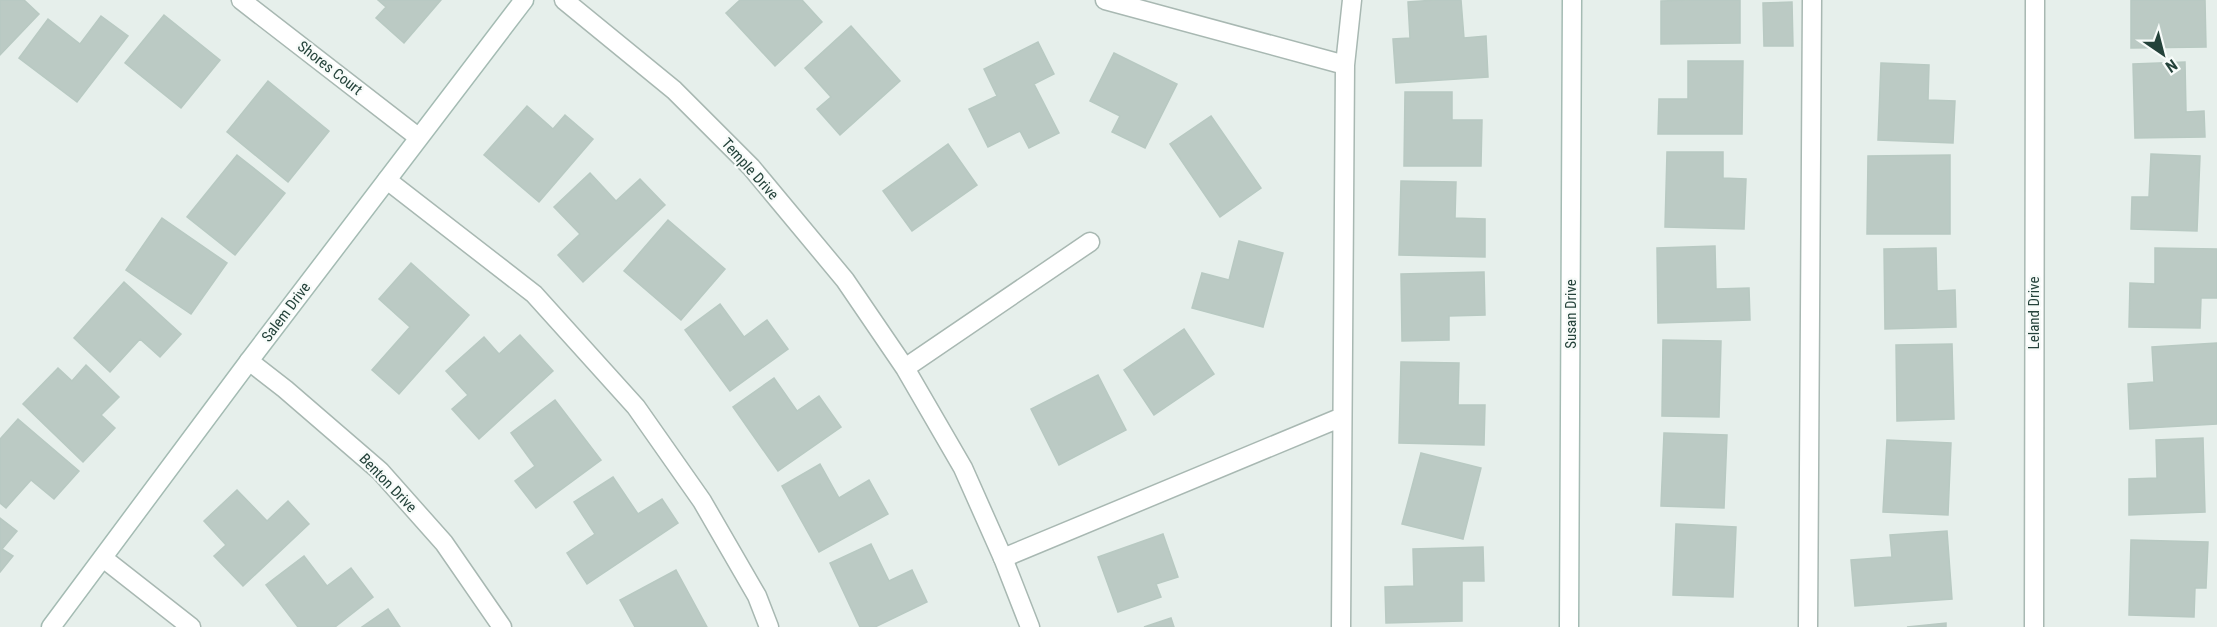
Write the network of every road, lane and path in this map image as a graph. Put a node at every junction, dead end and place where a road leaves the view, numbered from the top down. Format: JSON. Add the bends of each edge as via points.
{"nodes":[{"id":1,"x":241,"y":0,"type":"edge"},
{"id":2,"x":524,"y":0,"type":"edge"},
{"id":3,"x":564,"y":0,"type":"edge"},
{"id":4,"x":1105,"y":0,"type":"edge"},
{"id":5,"x":1352,"y":0,"type":"edge"},
{"id":6,"x":1572,"y":0,"type":"edge"},
{"id":7,"x":1812,"y":0,"type":"edge"},
{"id":8,"x":2035,"y":0,"type":"edge"},
{"id":9,"x":1345,"y":64,"type":"junction"},
{"id":10,"x":418,"y":137,"type":"junction"},
{"id":11,"x":387,"y":180,"type":"junction"},
{"id":12,"x":1090,"y":242,"type":"dead end"},
{"id":13,"x":249,"y":361,"type":"junction"},
{"id":14,"x":904,"y":368,"type":"junction"},
{"id":15,"x":1342,"y":417,"type":"junction"},
{"id":16,"x":103,"y":558,"type":"junction"},
{"id":17,"x":1003,"y":558,"type":"junction"},
{"id":18,"x":51,"y":627,"type":"edge"},
{"id":19,"x":191,"y":627,"type":"edge"},
{"id":20,"x":502,"y":627,"type":"edge"},
{"id":21,"x":769,"y":627,"type":"edge"},
{"id":22,"x":1030,"y":627,"type":"edge"},
{"id":23,"x":1341,"y":627,"type":"edge"},
{"id":24,"x":1569,"y":627,"type":"edge"},
{"id":25,"x":1808,"y":627,"type":"edge"},
{"id":26,"x":2034,"y":627,"type":"edge"}],
"edges":[{"from":1,"to":10,"type":"street","name":"Shores Court"},
{"from":2,"to":10,"type":"street","name":"Salem Drive"},
{"from":3,"to":14,"type":"street","name":"Temple Drive","via":[[674,90],[751,167],[845,280]]},
{"from":4,"to":9,"type":"street"},
{"from":5,"to":9,"type":"street"},
{"from":6,"to":24,"type":"street","name":"Susan Drive"},
{"from":7,"to":25,"type":"street"},
{"from":8,"to":26,"type":"street","name":"Leland Drive"},
{"from":9,"to":15,"type":"street"},
{"from":10,"to":11,"type":"street","name":"Salem Drive"},
{"from":11,"to":13,"type":"street","name":"Salem Drive"},
{"from":11,"to":21,"type":"street","via":[[534,294],[636,407],[702,501],[757,596]]},
{"from":12,"to":14,"type":"street"},
{"from":13,"to":16,"type":"street","name":"Salem Drive"},
{"from":13,"to":20,"type":"street","name":"Benton Drive","via":[[380,471],[444,543]]},
{"from":14,"to":17,"type":"street","name":"Temple Drive","via":[[963,468]]},
{"from":15,"to":17,"type":"street"},
{"from":15,"to":23,"type":"street"},
{"from":16,"to":18,"type":"street","name":"Salem Drive"},
{"from":16,"to":19,"type":"street"},
{"from":17,"to":22,"type":"street","name":"Temple Drive"}]}
